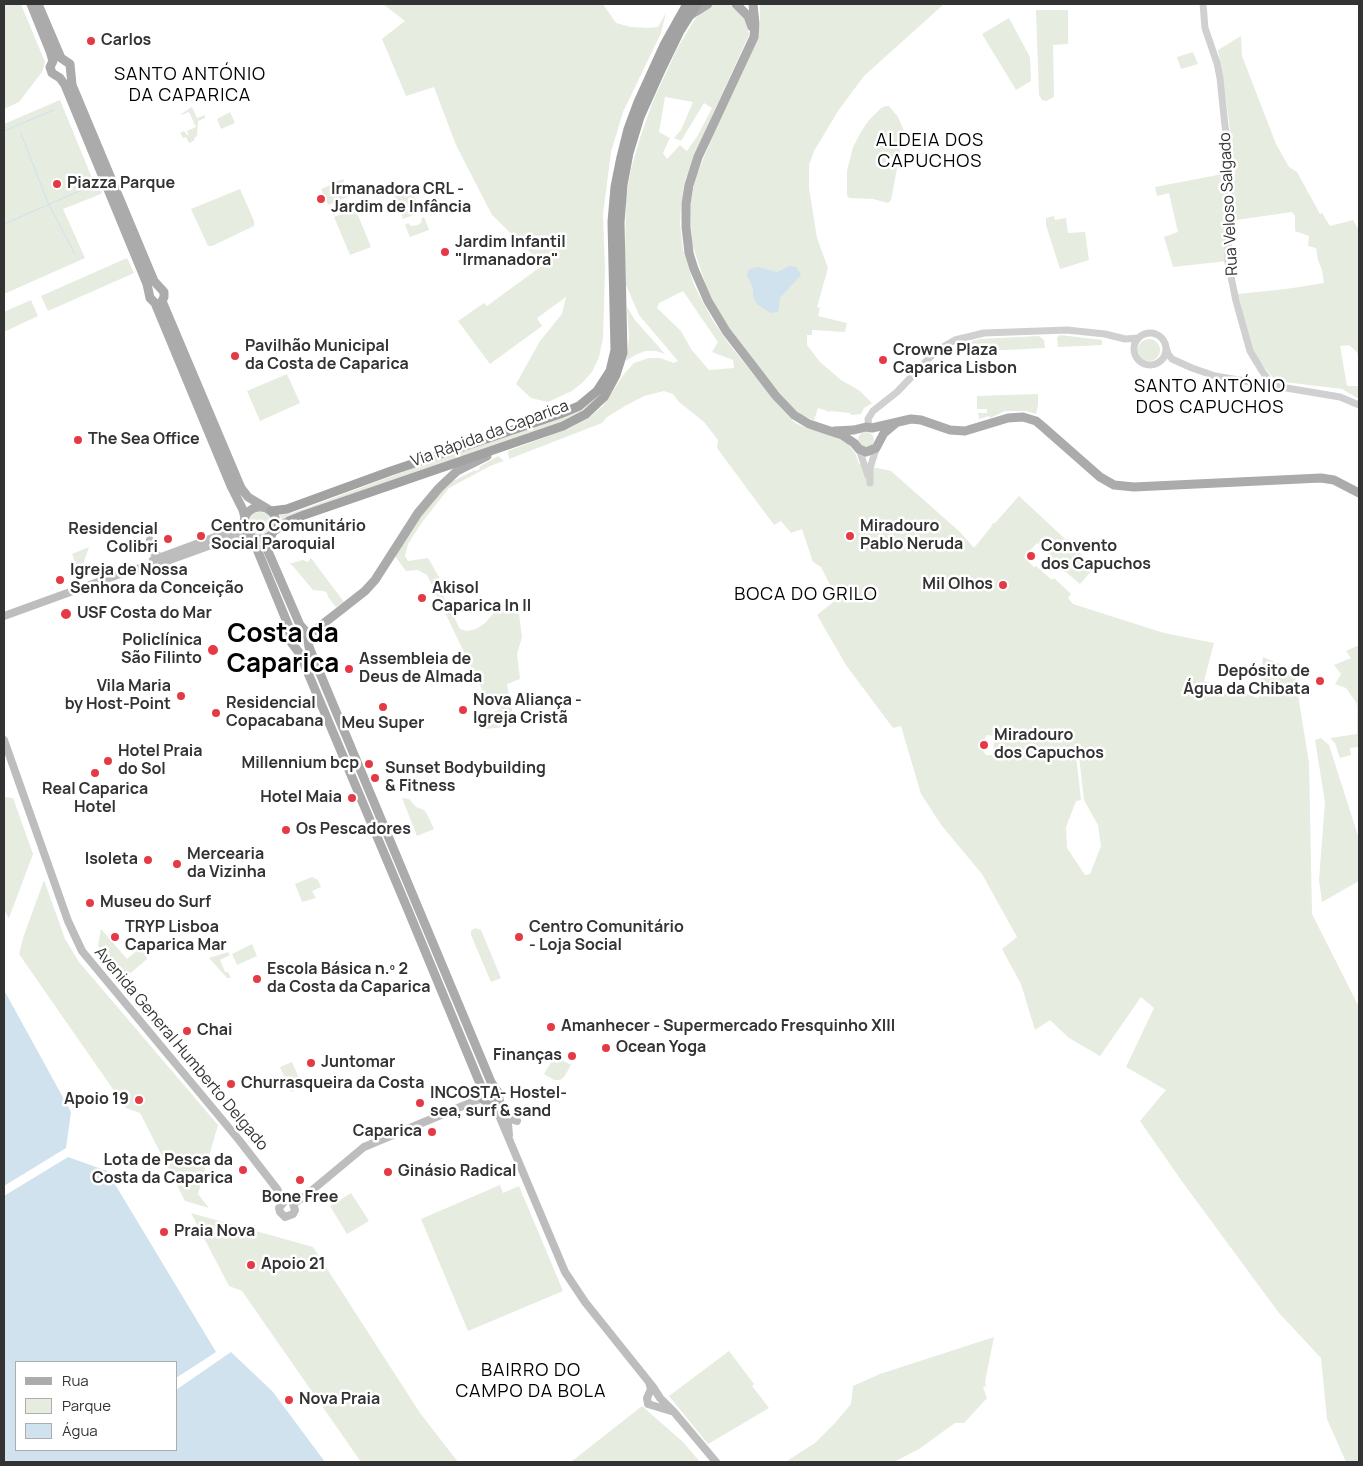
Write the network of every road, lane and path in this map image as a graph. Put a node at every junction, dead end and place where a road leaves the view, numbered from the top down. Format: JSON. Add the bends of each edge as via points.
{"nodes":[{"id":1,"x":31,"y":4,"type":"edge"},
{"id":2,"x":38,"y":4,"type":"edge"},
{"id":3,"x":686,"y":4,"type":"edge"},
{"id":4,"x":697,"y":4,"type":"edge"},
{"id":5,"x":708,"y":4,"type":"edge"},
{"id":6,"x":739,"y":4,"type":"edge"},
{"id":7,"x":753,"y":4,"type":"edge"},
{"id":8,"x":1203,"y":4,"type":"edge"},
{"id":9,"x":689,"y":16,"type":"junction"},
{"id":10,"x":755,"y":28,"type":"junction"},
{"id":11,"x":750,"y":47,"type":"junction"},
{"id":12,"x":57,"y":59,"type":"junction"},
{"id":13,"x":70,"y":70,"type":"junction"},
{"id":14,"x":60,"y":78,"type":"junction"},
{"id":15,"x":161,"y":289,"type":"junction"},
{"id":16,"x":150,"y":294,"type":"junction"},
{"id":17,"x":158,"y":302,"type":"junction"},
{"id":18,"x":1138,"y":338,"type":"junction"},
{"id":19,"x":1125,"y":339,"type":"junction"},
{"id":20,"x":1134,"y":346,"type":"junction"},
{"id":21,"x":1166,"y":347,"type":"junction"},
{"id":22,"x":1172,"y":358,"type":"junction"},
{"id":23,"x":1161,"y":360,"type":"junction"},
{"id":24,"x":1264,"y":379,"type":"junction"},
{"id":25,"x":1359,"y":405,"type":"edge"},
{"id":26,"x":896,"y":422,"type":"junction"},
{"id":27,"x":557,"y":429,"type":"junction"},
{"id":28,"x":865,"y":429,"type":"junction"},
{"id":29,"x":832,"y":431,"type":"junction"},
{"id":30,"x":878,"y":445,"type":"junction"},
{"id":31,"x":856,"y":446,"type":"junction"},
{"id":32,"x":1358,"y":492,"type":"edge"},
{"id":33,"x":269,"y":510,"type":"junction"},
{"id":34,"x":245,"y":520,"type":"junction"},
{"id":35,"x":273,"y":532,"type":"junction"},
{"id":36,"x":251,"y":536,"type":"junction"},
{"id":37,"x":161,"y":556,"type":"junction"},
{"id":38,"x":4,"y":616,"type":"edge"},
{"id":39,"x":306,"y":634,"type":"junction"},
{"id":40,"x":289,"y":637,"type":"junction"},
{"id":41,"x":295,"y":646,"type":"junction"},
{"id":42,"x":4,"y":740,"type":"edge"},
{"id":43,"x":497,"y":1091,"type":"junction"},
{"id":44,"x":484,"y":1097,"type":"junction"},
{"id":45,"x":503,"y":1116,"type":"junction"},
{"id":46,"x":510,"y":1140,"type":"junction"},
{"id":47,"x":284,"y":1202,"type":"junction"},
{"id":48,"x":293,"y":1204,"type":"junction"},
{"id":49,"x":649,"y":1382,"type":"junction"},
{"id":50,"x":648,"y":1396,"type":"junction"},
{"id":51,"x":659,"y":1397,"type":"junction"},
{"id":52,"x":654,"y":1407,"type":"junction"},
{"id":53,"x":674,"y":1412,"type":"junction"},
{"id":54,"x":716,"y":1462,"type":"edge"}],
"edges":[{"from":1,"to":12,"type":"main road"},
{"from":2,"to":12,"type":"main road"},
{"from":3,"to":33,"type":"highway","name":"Via Rápida da Caparica","via":[[638,102],[622,150],[612,222],[615,350],[610,371],[597,391],[579,406],[560,414],[287,509]]},
{"from":4,"to":9,"type":"highway","name":"Via Rápida da Caparica"},
{"from":5,"to":9,"type":"main road"},
{"from":6,"to":10,"type":"main road","via":[[752,13]]},
{"from":6,"to":11,"type":"main road","via":[[752,25]]},
{"from":7,"to":10,"type":"main road"},
{"from":8,"to":24,"type":"street","name":"Rua Veloso Salgado","via":[[1205,28],[1220,78],[1230,156],[1228,262],[1250,351]]},
{"from":9,"to":27,"type":"highway","name":"Via Rápida da Caparica","via":[[645,105],[626,165],[620,222],[623,342],[618,370],[597,405],[577,420]]},
{"from":10,"to":11,"type":"main road"},
{"from":11,"to":29,"type":"main road","via":[[693,170],[686,209],[689,253],[720,323],[779,400],[801,419]]},
{"from":12,"to":13,"type":"main road","via":[[70,64]]},
{"from":12,"to":14,"type":"main road","via":[[50,70]]},
{"from":13,"to":14,"type":"main road","via":[[68,75]]},
{"from":13,"to":15,"type":"main road","via":[[72,85],[154,281]]},
{"from":14,"to":16,"type":"main road"},
{"from":15,"to":16,"type":"main road","via":[[154,288]]},
{"from":15,"to":17,"type":"main road","via":[[165,295]]},
{"from":16,"to":17,"type":"main road","via":[[150,298]]},
{"from":17,"to":33,"type":"main road","via":[[241,488],[248,497]]},
{"from":17,"to":34,"type":"main road"},
{"from":18,"to":19,"type":"street"},
{"from":18,"to":20,"type":"street"},
{"from":18,"to":21,"type":"street","via":[[1156,334]]},
{"from":19,"to":20,"type":"street"},
{"from":19,"to":28,"type":"street","via":[[1067,330],[971,335],[955,340],[936,351],[897,392],[877,407],[868,417]]},
{"from":20,"to":23,"type":"street","via":[[1135,357],[1143,364],[1152,365]]},
{"from":21,"to":22,"type":"street"},
{"from":21,"to":23,"type":"street"},
{"from":22,"to":23,"type":"street"},
{"from":22,"to":24,"type":"street","via":[[1205,373],[1249,383]]},
{"from":24,"to":25,"type":"street","via":[[1278,387],[1340,397]]},
{"from":26,"to":28,"type":"main road"},
{"from":26,"to":30,"type":"main road","via":[[884,433]]},
{"from":26,"to":32,"type":"main road","via":[[916,419],[965,431],[1008,418],[1027,418],[1036,421],[1105,481],[1122,487],[1321,478],[1334,480]]},
{"from":27,"to":35,"type":"highway","name":"Via Rápida da Caparica","via":[[304,515]]},
{"from":27,"to":39,"type":"main road","via":[[494,452],[458,471],[424,504],[382,570],[364,591]]},
{"from":28,"to":29,"type":"main road"},
{"from":28,"to":30,"type":"main road","via":[[878,435]]},
{"from":28,"to":31,"type":"main road","via":[[854,436]]},
{"from":29,"to":31,"type":"main road"},
{"from":30,"to":31,"type":"main road","via":[[869,452]]},
{"from":30,"to":31,"type":"street","via":[[870,468],[870,483]]},
{"from":33,"to":34,"type":"main road","via":[[254,508]]},
{"from":33,"to":35,"type":"main road","via":[[276,520]]},
{"from":34,"to":36,"type":"main road","via":[[245,528]]},
{"from":34,"to":37,"type":"main road","via":[[234,530]]},
{"from":35,"to":36,"type":"main road","via":[[262,539]]},
{"from":35,"to":39,"type":"main road","via":[[267,549]]},
{"from":36,"to":37,"type":"main road","via":[[236,536]]},
{"from":36,"to":40,"type":"main road","via":[[288,627]]},
{"from":37,"to":38,"type":"main road","via":[[148,564]]},
{"from":39,"to":40,"type":"main road","via":[[299,628],[292,630]]},
{"from":39,"to":41,"type":"main road","via":[[302,646]]},
{"from":39,"to":43,"type":"main road"},
{"from":40,"to":41,"type":"main road"},
{"from":41,"to":44,"type":"main road"},
{"from":42,"to":47,"type":"main road","name":"Avenida General Humberto Delgado","via":[[68,921],[82,950],[239,1140]]},
{"from":43,"to":44,"type":"main road","via":[[486,1088]]},
{"from":43,"to":44,"type":"main road","via":[[495,1102]]},
{"from":43,"to":45,"type":"main road"},
{"from":44,"to":45,"type":"main road"},
{"from":44,"to":48,"type":"main road","via":[[364,1147]]},
{"from":45,"to":46,"type":"main road"},
{"from":45,"to":46,"type":"main road","via":[[508,1124]]},
{"from":46,"to":49,"type":"main road","via":[[566,1272],[584,1302]]},
{"from":47,"to":48,"type":"main road"},
{"from":47,"to":48,"type":"main road","via":[[280,1208],[285,1217],[294,1212]]},
{"from":49,"to":50,"type":"main road"},
{"from":49,"to":51,"type":"main road"},
{"from":50,"to":51,"type":"main road","via":[[654,1393]]},
{"from":50,"to":52,"type":"main road","via":[[648,1404]]},
{"from":51,"to":52,"type":"main road"},
{"from":51,"to":53,"type":"main road"},
{"from":52,"to":53,"type":"main road"},
{"from":53,"to":54,"type":"main road"}]}
